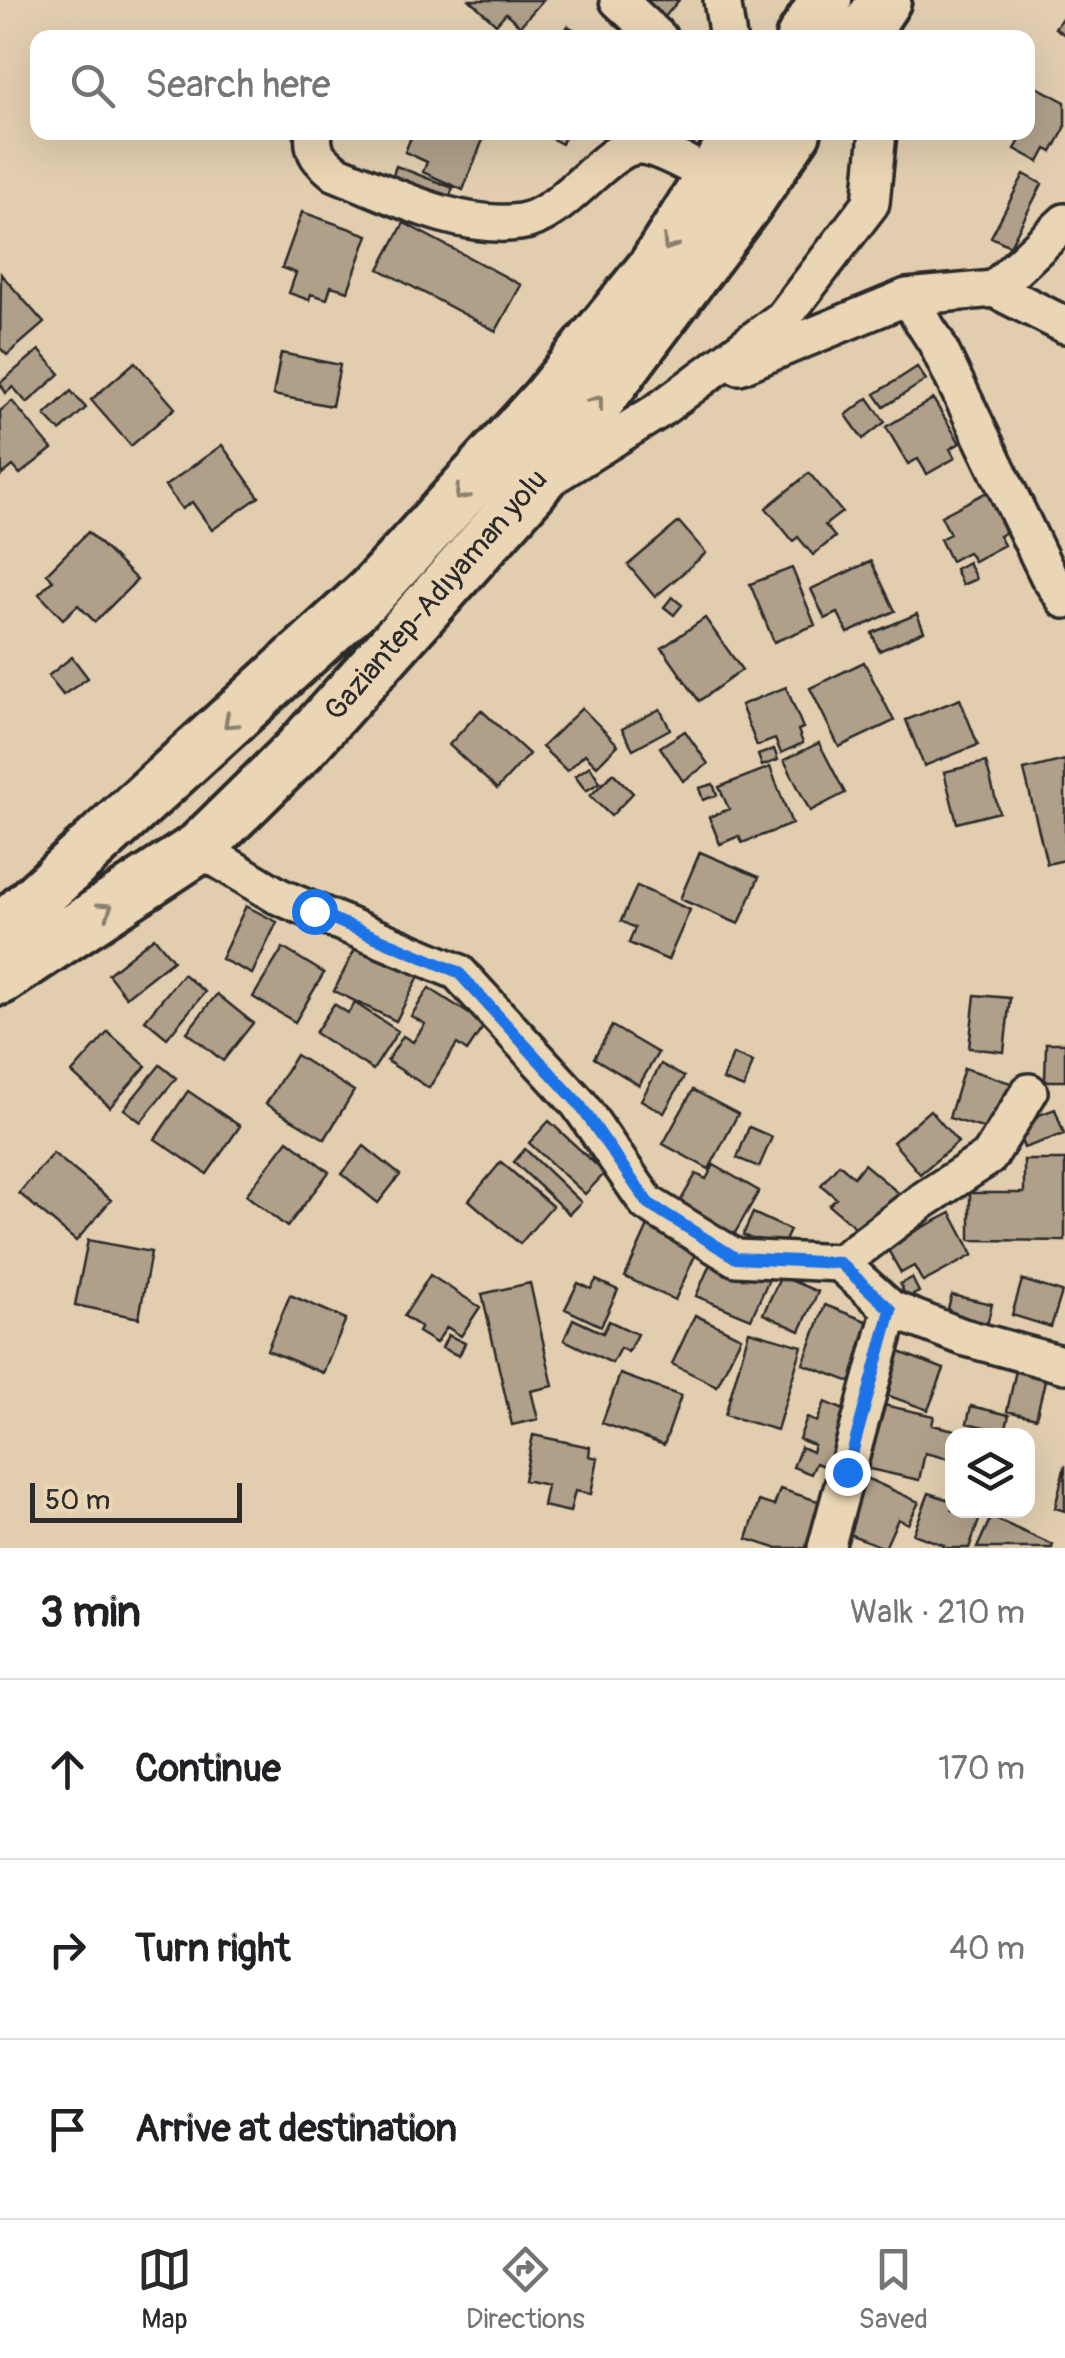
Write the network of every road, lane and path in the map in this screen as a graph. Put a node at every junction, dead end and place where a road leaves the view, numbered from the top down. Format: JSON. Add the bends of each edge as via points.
{"nodes":[{"id":1,"x":618,"y":0,"type":"edge"},
{"id":2,"x":722,"y":0,"type":"edge"},
{"id":3,"x":826,"y":0,"type":"edge"},
{"id":4,"x":885,"y":0,"type":"edge"},
{"id":5,"x":651,"y":30,"type":"edge"},
{"id":6,"x":727,"y":30,"type":"edge"},
{"id":7,"x":807,"y":30,"type":"edge"},
{"id":8,"x":865,"y":30,"type":"edge"},
{"id":9,"x":312,"y":140,"type":"edge"},
{"id":10,"x":726,"y":140,"type":"edge"},
{"id":11,"x":790,"y":140,"type":"edge"},
{"id":12,"x":877,"y":140,"type":"edge"},
{"id":13,"x":694,"y":158,"type":"edge"},
{"id":14,"x":1065,"y":222,"type":"edge"},
{"id":15,"x":994,"y":288,"type":"junction"},
{"id":16,"x":907,"y":297,"type":"junction"},
{"id":17,"x":1065,"y":325,"type":"edge"},
{"id":18,"x":692,"y":385,"type":"junction"},
{"id":19,"x":532,"y":489,"type":"junction"},
{"id":20,"x":1065,"y":600,"type":"edge"},
{"id":21,"x":199,"y":848,"type":"junction"},
{"id":22,"x":0,"y":931,"type":"edge"},
{"id":23,"x":0,"y":979,"type":"edge"},
{"id":24,"x":1028,"y":1092,"type":"dead end"},
{"id":25,"x":840,"y":1263,"type":"junction"},
{"id":26,"x":891,"y":1310,"type":"junction"},
{"id":27,"x":1065,"y":1365,"type":"edge"},
{"id":28,"x":826,"y":1548,"type":"edge"}],
"edges":[{"from":1,"to":5,"type":"street"},
{"from":2,"to":6,"type":"street"},
{"from":3,"to":7,"type":"highway"},
{"from":4,"to":8,"type":"highway"},
{"from":9,"to":13,"type":"street","via":[[317,158],[336,173],[482,225],[525,222],[562,203],[620,150],[642,146]]},
{"from":10,"to":13,"type":"highway","name":"Gaziantep-Adıyaman yolu"},
{"from":19,"to":11,"type":"highway","name":"Gaziantep-Adıyaman yolu","one_way":true},
{"from":12,"to":18,"type":"street","via":[[871,202],[783,318]]},
{"from":13,"to":22,"type":"highway","name":"Gaziantep-Adıyaman yolu","one_way":true,"via":[[652,268],[546,400],[372,592]]},
{"from":14,"to":15,"type":"street"},
{"from":15,"to":16,"type":"street"},
{"from":15,"to":17,"type":"street"},
{"from":16,"to":18,"type":"street"},
{"from":16,"to":20,"type":"street"},
{"from":18,"to":19,"type":"street"},
{"from":19,"to":21,"type":"highway","name":"Gaziantep-Adıyaman yolu","via":[[300,749]]},
{"from":23,"to":21,"type":"highway","name":"Gaziantep-Adıyaman yolu","one_way":true},
{"from":21,"to":25,"type":"street","via":[[278,896],[458,972],[579,1104],[648,1203],[736,1258]]},
{"from":24,"to":25,"type":"street","via":[[989,1157]]},
{"from":25,"to":26,"type":"street"},
{"from":26,"to":27,"type":"street"},
{"from":26,"to":28,"type":"street"}]}
